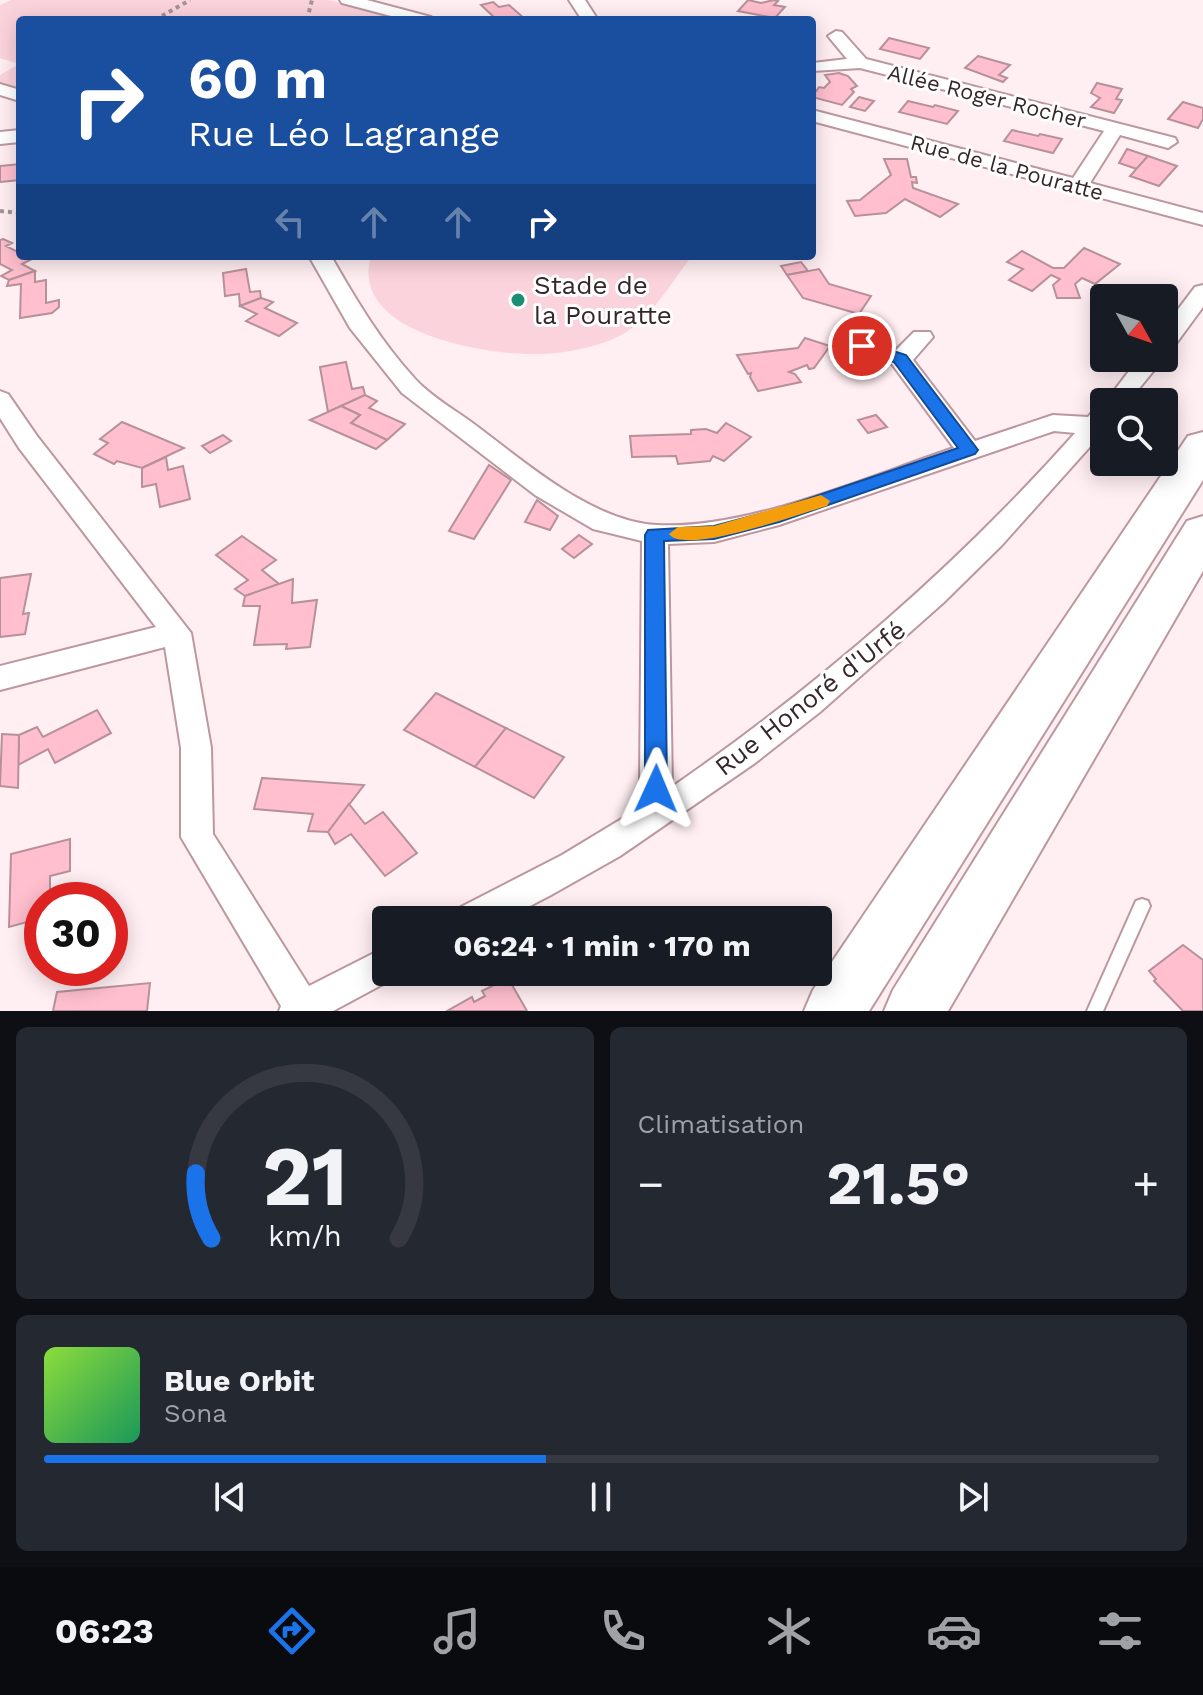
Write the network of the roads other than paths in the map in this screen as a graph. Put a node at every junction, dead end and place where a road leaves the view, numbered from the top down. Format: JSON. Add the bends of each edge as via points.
{"nodes":[{"id":1,"x":348,"y":0,"type":"edge"},
{"id":2,"x":410,"y":16,"type":"edge"},
{"id":3,"x":836,"y":36,"type":"dead end"},
{"id":4,"x":860,"y":63,"type":"junction"},
{"id":5,"x":819,"y":67,"type":"dead end"},
{"id":6,"x":816,"y":116,"type":"edge"},
{"id":7,"x":1115,"y":128,"type":"junction"},
{"id":8,"x":1168,"y":142,"type":"dead end"},
{"id":9,"x":1078,"y":186,"type":"junction"},
{"id":10,"x":1203,"y":219,"type":"edge"},
{"id":11,"x":322,"y":260,"type":"edge"},
{"id":12,"x":1203,"y":292,"type":"edge"},
{"id":13,"x":1178,"y":325,"type":"edge"},
{"id":14,"x":922,"y":337,"type":"dead end"},
{"id":15,"x":862,"y":346,"type":"dead end"},
{"id":16,"x":900,"y":359,"type":"junction"},
{"id":17,"x":1140,"y":372,"type":"edge"},
{"id":18,"x":1127,"y":388,"type":"edge"},
{"id":19,"x":0,"y":399,"type":"edge"},
{"id":20,"x":1090,"y":421,"type":"edge"},
{"id":21,"x":1090,"y":430,"type":"edge"},
{"id":22,"x":1203,"y":446,"type":"edge"},
{"id":23,"x":969,"y":450,"type":"junction"},
{"id":24,"x":1203,"y":532,"type":"edge"},
{"id":25,"x":655,"y":535,"type":"junction"},
{"id":26,"x":177,"y":633,"type":"junction"},
{"id":27,"x":0,"y":678,"type":"edge"},
{"id":28,"x":1057,"y":769,"type":"junction"},
{"id":29,"x":660,"y":812,"type":"junction"},
{"id":30,"x":495,"y":906,"type":"edge"},
{"id":31,"x":1142,"y":906,"type":"dead end"},
{"id":32,"x":372,"y":971,"type":"edge"},
{"id":33,"x":299,"y":1010,"type":"edge"},
{"id":34,"x":834,"y":1011,"type":"edge"},
{"id":35,"x":914,"y":1011,"type":"edge"},
{"id":36,"x":948,"y":1011,"type":"edge"},
{"id":37,"x":1095,"y":1011,"type":"edge"}],
"edges":[{"from":1,"to":2,"type":"street"},
{"from":3,"to":4,"type":"street","name":"Allée Roger Rocher"},
{"from":4,"to":5,"type":"street","name":"Allée Roger Rocher"},
{"from":4,"to":7,"type":"street","name":"Allée Roger Rocher"},
{"from":6,"to":9,"type":"street","name":"Rue de la Pouratte"},
{"from":7,"to":8,"type":"street","name":"Allée Roger Rocher"},
{"from":7,"to":9,"type":"street","name":"Allée Roger Rocher"},
{"from":9,"to":10,"type":"street","name":"Rue de la Pouratte"},
{"from":11,"to":25,"type":"street","via":[[361,328],[410,388],[544,489],[602,522]]},
{"from":12,"to":13,"type":"street"},
{"from":14,"to":16,"type":"street"},
{"from":15,"to":16,"type":"street"},
{"from":16,"to":23,"type":"street"},
{"from":17,"to":18,"type":"street"},
{"from":19,"to":26,"type":"street"},
{"from":20,"to":23,"type":"street","via":[[1053,423]]},
{"from":21,"to":29,"type":"street","name":"Rue Honoré d'Urfé","via":[[915,615],[794,716]]},
{"from":22,"to":34,"type":"highway"},
{"from":23,"to":25,"type":"street","via":[[779,516],[714,532]]},
{"from":24,"to":28,"type":"highway"},
{"from":25,"to":29,"type":"street"},
{"from":26,"to":27,"type":"street"},
{"from":26,"to":33,"type":"street","via":[[196,748],[197,837]]},
{"from":28,"to":35,"type":"highway"},
{"from":28,"to":36,"type":"highway"},
{"from":29,"to":30,"type":"street","name":"Rue Honoré d'Urfé"},
{"from":31,"to":37,"type":"lane"},
{"from":32,"to":33,"type":"street"}]}
